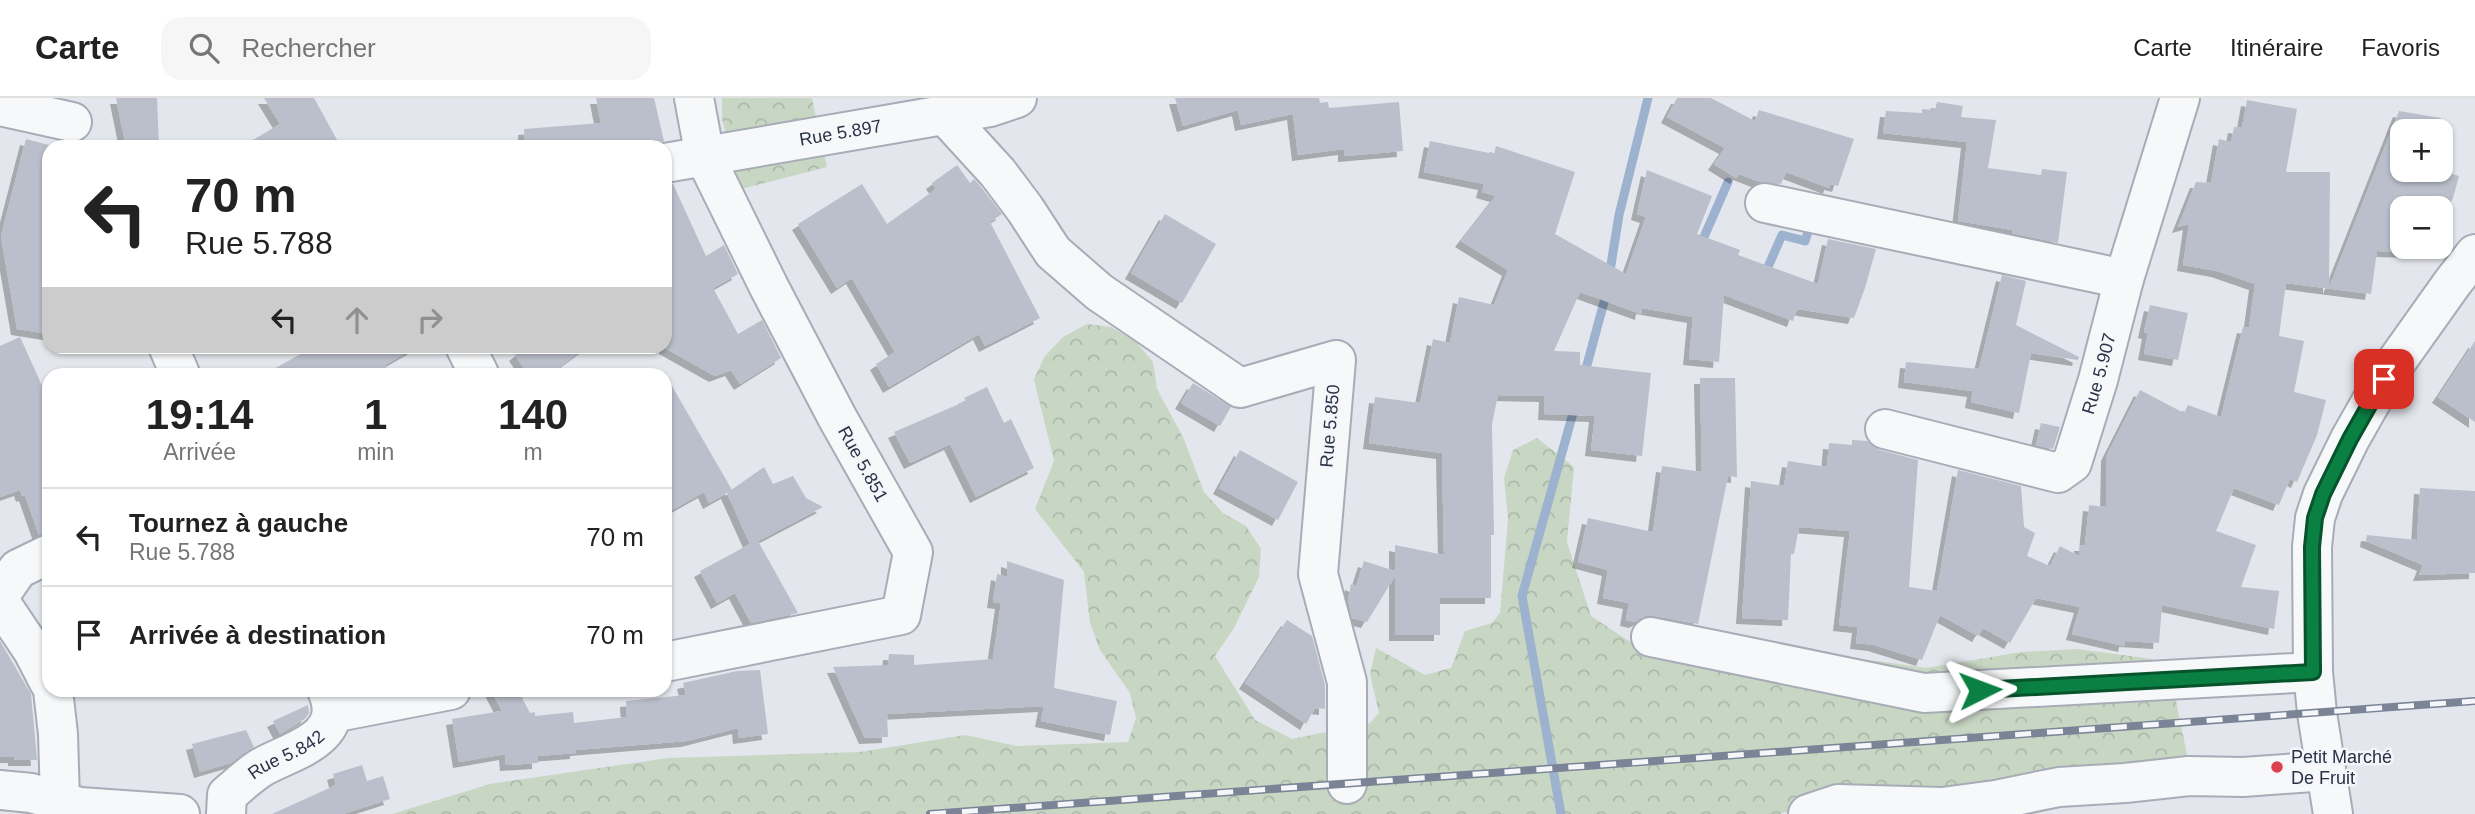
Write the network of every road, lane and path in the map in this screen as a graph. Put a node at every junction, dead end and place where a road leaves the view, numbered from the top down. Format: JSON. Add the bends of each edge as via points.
{"nodes":[{"id":1,"x":694,"y":98,"type":"edge"},
{"id":2,"x":1017,"y":98,"type":"edge"},
{"id":3,"x":2180,"y":98,"type":"edge"},
{"id":4,"x":0,"y":106,"type":"edge"},
{"id":5,"x":945,"y":115,"type":"junction"},
{"id":6,"x":74,"y":122,"type":"edge"},
{"id":7,"x":705,"y":157,"type":"junction"},
{"id":8,"x":672,"y":162,"type":"edge"},
{"id":9,"x":1765,"y":203,"type":"dead end"},
{"id":10,"x":2475,"y":254,"type":"edge"},
{"id":11,"x":2124,"y":279,"type":"junction"},
{"id":12,"x":1885,"y":429,"type":"dead end"},
{"id":13,"x":42,"y":557,"type":"edge"},
{"id":14,"x":0,"y":596,"type":"edge"},
{"id":15,"x":0,"y":602,"type":"edge"},
{"id":16,"x":1651,"y":637,"type":"dead end"},
{"id":17,"x":672,"y":661,"type":"edge"},
{"id":18,"x":42,"y":668,"type":"edge"},
{"id":19,"x":2313,"y":672,"type":"junction"},
{"id":20,"x":54,"y":697,"type":"edge"},
{"id":21,"x":373,"y":697,"type":"edge"},
{"id":22,"x":329,"y":701,"type":"edge"},
{"id":23,"x":2326,"y":771,"type":"junction"},
{"id":24,"x":1347,"y":783,"type":"dead end"},
{"id":25,"x":0,"y":790,"type":"edge"},
{"id":26,"x":60,"y":801,"type":"junction"},
{"id":27,"x":180,"y":814,"type":"edge"},
{"id":28,"x":226,"y":814,"type":"edge"},
{"id":29,"x":1808,"y":814,"type":"edge"},
{"id":30,"x":2333,"y":814,"type":"edge"}],
"edges":[{"from":1,"to":7,"type":"street","name":"Rue 5.851"},
{"from":2,"to":5,"type":"street","name":"Rue 5.897"},
{"from":3,"to":11,"type":"street","name":"Rue 5.907"},
{"from":4,"to":6,"type":"street"},
{"from":5,"to":7,"type":"street","name":"Rue 5.897"},
{"from":5,"to":24,"type":"street","name":"Rue 5.850","via":[[998,173],[1053,253],[1099,292],[1240,388],[1336,360],[1318,574],[1347,682]]},
{"from":7,"to":8,"type":"street","name":"Rue 5.897"},
{"from":7,"to":17,"type":"street","name":"Rue 5.851","via":[[837,417],[913,552],[901,615]]},
{"from":9,"to":11,"type":"street"},
{"from":10,"to":19,"type":"street","via":[[2384,379],[2323,494],[2312,547]]},
{"from":11,"to":12,"type":"street","name":"Rue 5.907","via":[[2098,380],[2067,468],[2058,473]]},
{"from":13,"to":14,"type":"street","via":[[18,569]]},
{"from":15,"to":18,"type":"street"},
{"from":16,"to":19,"type":"street","via":[[1924,693]]},
{"from":19,"to":23,"type":"street"},
{"from":20,"to":26,"type":"street"},
{"from":21,"to":22,"type":"street"},
{"from":22,"to":28,"type":"street","name":"Rue 5.842","via":[[327,728],[302,750],[261,768],[227,794]]},
{"from":23,"to":29,"type":"street","via":[[2059,787],[1942,807],[1838,804]]},
{"from":23,"to":30,"type":"street"},
{"from":25,"to":26,"type":"street"},
{"from":26,"to":27,"type":"street","via":[[80,807]]}]}
